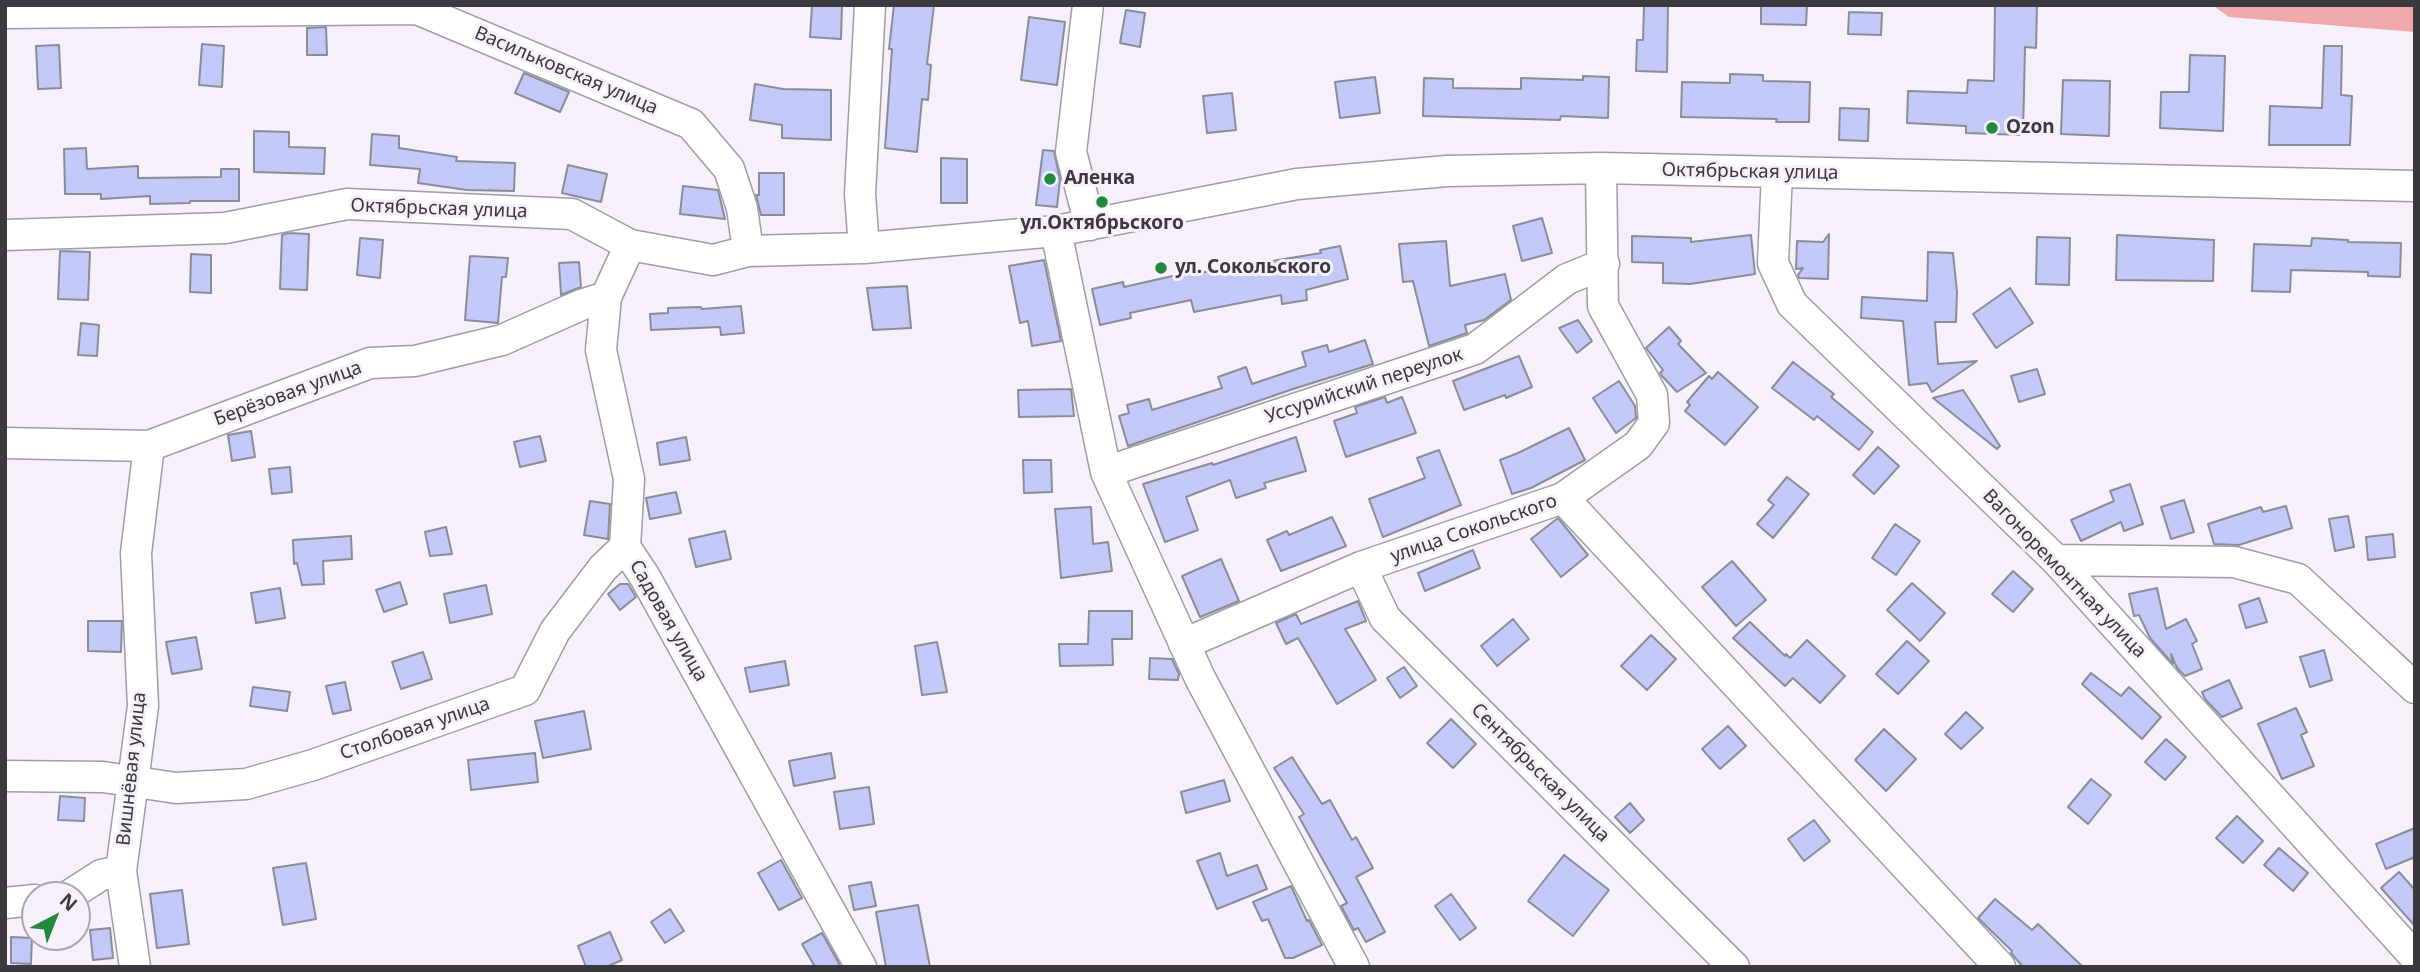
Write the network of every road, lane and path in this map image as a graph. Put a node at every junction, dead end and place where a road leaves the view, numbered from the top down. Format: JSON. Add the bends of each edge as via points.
{"nodes":[{"id":1,"x":870,"y":5,"type":"edge"},
{"id":2,"x":1088,"y":5,"type":"edge"},
{"id":3,"x":5,"y":13,"type":"edge"},
{"id":4,"x":1601,"y":168,"type":"junction"},
{"id":5,"x":1777,"y":173,"type":"junction"},
{"id":6,"x":2415,"y":186,"type":"edge"},
{"id":7,"x":1090,"y":225,"type":"junction"},
{"id":8,"x":1056,"y":231,"type":"junction"},
{"id":9,"x":5,"y":235,"type":"edge"},
{"id":10,"x":629,"y":245,"type":"junction"},
{"id":11,"x":864,"y":248,"type":"junction"},
{"id":12,"x":748,"y":251,"type":"junction"},
{"id":13,"x":1604,"y":264,"type":"junction"},
{"id":14,"x":606,"y":297,"type":"junction"},
{"id":15,"x":5,"y":443,"type":"edge"},
{"id":16,"x":149,"y":446,"type":"junction"},
{"id":17,"x":1105,"y":472,"type":"junction"},
{"id":18,"x":1563,"y":498,"type":"junction"},
{"id":19,"x":625,"y":547,"type":"junction"},
{"id":20,"x":2056,"y":560,"type":"junction"},
{"id":21,"x":1361,"y":568,"type":"junction"},
{"id":22,"x":1184,"y":644,"type":"junction"},
{"id":23,"x":2415,"y":688,"type":"edge"},
{"id":24,"x":5,"y":776,"type":"edge"},
{"id":25,"x":132,"y":782,"type":"junction"},
{"id":26,"x":121,"y":871,"type":"junction"},
{"id":27,"x":91,"y":881,"type":"edge"},
{"id":28,"x":2415,"y":957,"type":"edge"},
{"id":29,"x":135,"y":967,"type":"edge"},
{"id":30,"x":861,"y":967,"type":"edge"},
{"id":31,"x":1354,"y":967,"type":"edge"},
{"id":32,"x":1734,"y":967,"type":"edge"},
{"id":33,"x":2000,"y":967,"type":"edge"}],
"edges":[{"from":1,"to":11,"type":"street","via":[[859,194]]},
{"from":2,"to":7,"type":"street","via":[[1071,152]]},
{"from":3,"to":12,"type":"street","name":"Васильковская улица","via":[[417,9],[691,124],[729,169],[742,208]]},
{"from":4,"to":5,"type":"street","name":"Октябрьская улица"},
{"from":4,"to":7,"type":"street","name":"Октябрьская улица","via":[[1447,171],[1297,184]]},
{"from":4,"to":13,"type":"street","name":"улица Сокольского"},
{"from":5,"to":6,"type":"street","name":"Октябрьская улица"},
{"from":5,"to":20,"type":"street","name":"Вагоноремонтная улица","via":[[1773,262],[1792,304]]},
{"from":7,"to":8,"type":"street","name":"Октябрьская улица"},
{"from":8,"to":11,"type":"street","name":"Октябрьская улица"},
{"from":8,"to":17,"type":"street"},
{"from":9,"to":10,"type":"street","name":"Октябрьская улица","via":[[225,228],[346,204],[572,214]]},
{"from":10,"to":12,"type":"street","name":"Октябрьская улица","via":[[713,260]]},
{"from":10,"to":14,"type":"street","name":"Садовая улица"},
{"from":11,"to":12,"type":"street","name":"Октябрьская улица"},
{"from":13,"to":17,"type":"street","name":"Уссурийский переулок","via":[[1567,279],[1475,349]]},
{"from":13,"to":18,"type":"street","name":"улица Сокольского","via":[[1603,306],[1652,395],[1654,424],[1638,444]]},
{"from":14,"to":16,"type":"street","name":"Берёзовая улица","via":[[502,340],[415,361],[370,363]]},
{"from":14,"to":19,"type":"street","name":"Садовая улица","via":[[601,349],[629,479]]},
{"from":15,"to":16,"type":"street","name":"Берёзовая улица"},
{"from":16,"to":25,"type":"street","name":"Вишнёвая улица","via":[[136,554],[143,706]]},
{"from":17,"to":22,"type":"street"},
{"from":18,"to":21,"type":"street","name":"улица Сокольского"},
{"from":18,"to":33,"type":"street"},
{"from":19,"to":25,"type":"street","name":"Столбовая улица","via":[[555,631],[525,690],[246,784],[176,788]]},
{"from":19,"to":30,"type":"street","name":"Садовая улица"},
{"from":20,"to":23,"type":"street","via":[[2234,562],[2298,579]]},
{"from":20,"to":28,"type":"street","name":"Вагоноремонтная улица"},
{"from":21,"to":22,"type":"street","name":"улица Сокольского"},
{"from":21,"to":32,"type":"street","name":"Сентябрьская улица","via":[[1385,618]]},
{"from":22,"to":31,"type":"street"},
{"from":24,"to":25,"type":"street","name":"Столбовая улица","via":[[103,777]]},
{"from":25,"to":26,"type":"street","name":"Вишнёвая улица"},
{"from":26,"to":27,"type":"street"},
{"from":26,"to":29,"type":"street","name":"Вишнёвая улица"}]}
